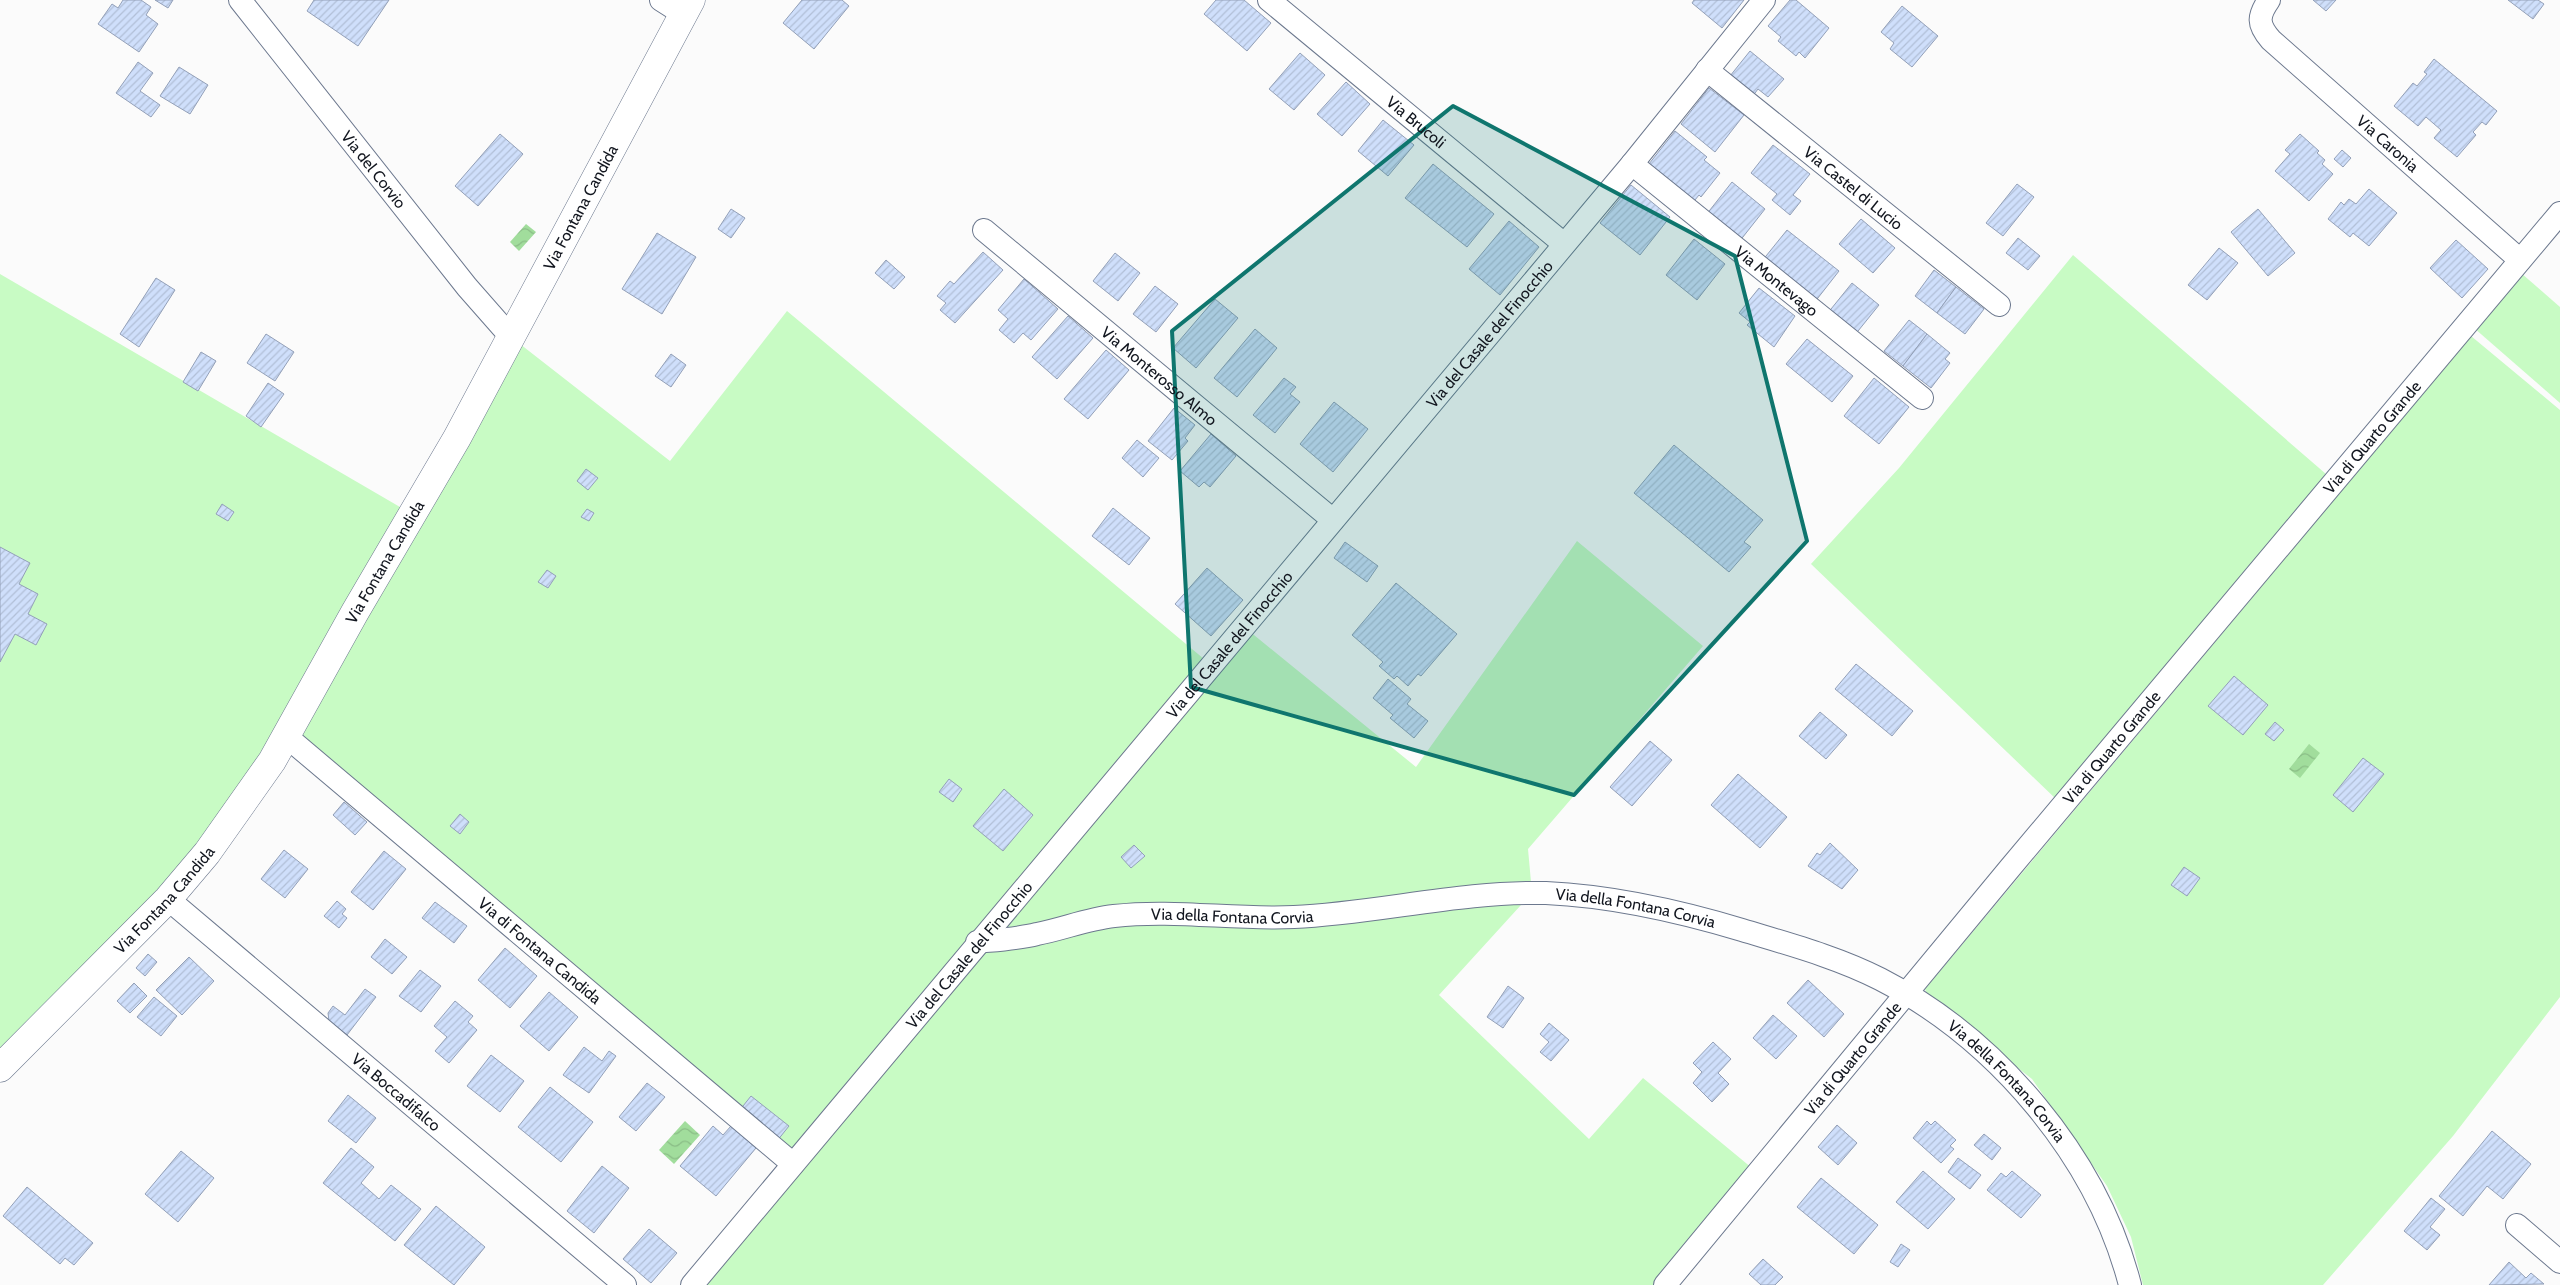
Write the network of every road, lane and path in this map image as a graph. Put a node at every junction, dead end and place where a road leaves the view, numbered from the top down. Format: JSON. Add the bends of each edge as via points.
{"nodes":[{"id":1,"x":240,"y":0,"type":"edge"},
{"id":2,"x":1269,"y":0,"type":"edge"},
{"id":3,"x":1764,"y":0,"type":"edge"},
{"id":4,"x":2269,"y":0,"type":"edge"},
{"id":5,"x":679,"y":4,"type":"edge"},
{"id":6,"x":1707,"y":70,"type":"junction"},
{"id":7,"x":1632,"y":164,"type":"junction"},
{"id":8,"x":2560,"y":213,"type":"edge"},
{"id":9,"x":984,"y":230,"type":"dead end"},
{"id":10,"x":1564,"y":244,"type":"junction"},
{"id":11,"x":2520,"y":260,"type":"junction"},
{"id":12,"x":1999,"y":305,"type":"dead end"},
{"id":13,"x":511,"y":337,"type":"junction"},
{"id":14,"x":1922,"y":398,"type":"dead end"},
{"id":15,"x":1333,"y":520,"type":"junction"},
{"id":16,"x":286,"y":737,"type":"junction"},
{"id":17,"x":168,"y":899,"type":"junction"},
{"id":18,"x":977,"y":942,"type":"junction"},
{"id":19,"x":1906,"y":994,"type":"junction"},
{"id":20,"x":0,"y":1068,"type":"edge"},
{"id":21,"x":793,"y":1164,"type":"junction"},
{"id":22,"x":2517,"y":1225,"type":"dead end"},
{"id":23,"x":2560,"y":1262,"type":"edge"},
{"id":24,"x":625,"y":1285,"type":"edge"},
{"id":25,"x":692,"y":1285,"type":"edge"},
{"id":26,"x":1665,"y":1285,"type":"edge"},
{"id":27,"x":2130,"y":1285,"type":"edge"}],
"edges":[{"from":1,"to":13,"type":"street","name":"Via del Corvio","via":[[467,287]]},
{"from":2,"to":10,"type":"street","name":"Via Brucoli"},
{"from":3,"to":6,"type":"street","name":"Via del Casale del Finocchio"},
{"from":4,"to":11,"type":"street","name":"Via Caronia","via":[[2262,10],[2260,22],[2270,40]]},
{"from":5,"to":13,"type":"main road","name":"Via Fontana Candida"},
{"from":6,"to":7,"type":"street","name":"Via del Casale del Finocchio"},
{"from":6,"to":12,"type":"street","name":"Via Castel di Lucio"},
{"from":7,"to":10,"type":"street","name":"Via del Casale del Finocchio"},
{"from":7,"to":14,"type":"street","name":"Via Montevago"},
{"from":8,"to":11,"type":"street","name":"Via di Quarto Grande"},
{"from":9,"to":15,"type":"street","name":"Via Monterosso Almo"},
{"from":10,"to":15,"type":"street","name":"Via del Casale del Finocchio"},
{"from":11,"to":19,"type":"street","name":"Via di Quarto Grande"},
{"from":13,"to":16,"type":"main road","name":"Via Fontana Candida","via":[[454,444],[330,655]]},
{"from":15,"to":18,"type":"street","name":"Via del Casale del Finocchio"},
{"from":16,"to":17,"type":"main road","name":"Via Fontana Candida","via":[[234,816]]},
{"from":16,"to":21,"type":"street","name":"Via di Fontana Candida"},
{"from":17,"to":20,"type":"main road","name":"Via Fontana Candida"},
{"from":17,"to":24,"type":"street","name":"Via Boccadifalco"},
{"from":18,"to":19,"type":"street","name":"Via della Fontana Corvia","via":[[1034,935],[1120,915],[1291,917],[1498,894],[1563,894],[1653,908],[1735,928],[1850,966]]},
{"from":18,"to":21,"type":"street","name":"Via del Casale del Finocchio"},
{"from":19,"to":26,"type":"street","name":"Via di Quarto Grande"},
{"from":19,"to":27,"type":"street","name":"Via della Fontana Corvia","via":[[1996,1063],[2028,1095],[2101,1204],[2118,1243]]},
{"from":21,"to":25,"type":"street","name":"Via del Casale del Finocchio"},
{"from":22,"to":23,"type":"street"}]}
